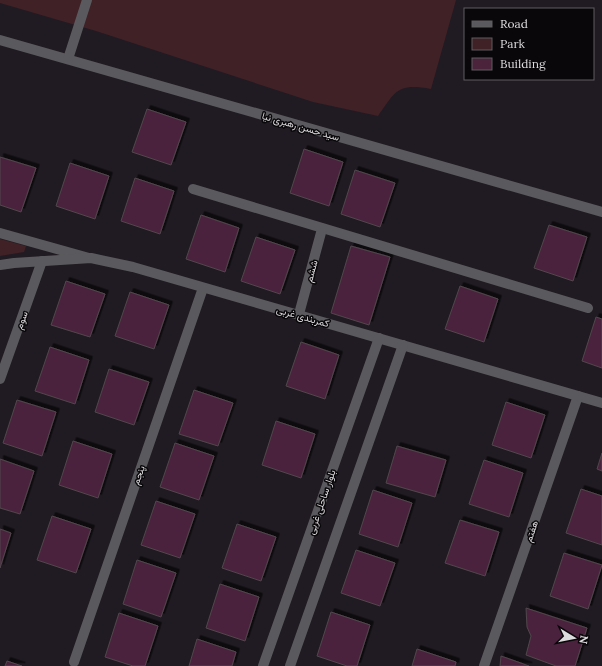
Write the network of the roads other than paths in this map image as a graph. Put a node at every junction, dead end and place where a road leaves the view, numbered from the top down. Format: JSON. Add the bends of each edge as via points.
{"nodes":[{"id":1,"x":87,"y":0,"type":"edge"},
{"id":2,"x":0,"y":40,"type":"edge"},
{"id":3,"x":68,"y":59,"type":"junction"},
{"id":4,"x":193,"y":189,"type":"dead end"},
{"id":5,"x":602,"y":212,"type":"edge"},
{"id":6,"x":322,"y":228,"type":"junction"},
{"id":7,"x":0,"y":233,"type":"edge"},
{"id":8,"x":91,"y":258,"type":"junction"},
{"id":9,"x":42,"y":261,"type":"junction"},
{"id":10,"x":0,"y":266,"type":"edge"},
{"id":11,"x":203,"y":288,"type":"junction"},
{"id":12,"x":588,"y":308,"type":"dead end"},
{"id":13,"x":299,"y":314,"type":"junction"},
{"id":14,"x":379,"y":338,"type":"junction"},
{"id":15,"x":403,"y":345,"type":"junction"},
{"id":16,"x":0,"y":379,"type":"edge"},
{"id":17,"x":578,"y":396,"type":"junction"},
{"id":18,"x":602,"y":403,"type":"edge"},
{"id":19,"x":74,"y":662,"type":"dead end"},
{"id":20,"x":263,"y":666,"type":"edge"},
{"id":21,"x":290,"y":666,"type":"edge"},
{"id":22,"x":484,"y":666,"type":"edge"}],
"edges":[{"from":1,"to":3,"type":"street"},
{"from":2,"to":3,"type":"street","name":"سید حسن رهبری نیا"},
{"from":3,"to":5,"type":"street","name":"سید حسن رهبری نیا"},
{"from":4,"to":6,"type":"street"},
{"from":6,"to":12,"type":"street"},
{"from":6,"to":13,"type":"street","name":"ششم"},
{"from":7,"to":8,"type":"street"},
{"from":8,"to":9,"type":"street","name":"کمربندی غربی"},
{"from":8,"to":11,"type":"street","name":"کمربندی غربی","via":[[133,267]]},
{"from":9,"to":10,"type":"street","name":"کمربندی غربی"},
{"from":9,"to":16,"type":"street","name":"سوم"},
{"from":11,"to":13,"type":"street","name":"کمربندی غربی"},
{"from":11,"to":19,"type":"street","name":"پنجم"},
{"from":13,"to":14,"type":"street","name":"کمربندی غربی"},
{"from":14,"to":15,"type":"street","name":"کمربندی غربی"},
{"from":14,"to":20,"type":"street","name":"بلوار ساحلی غربی"},
{"from":15,"to":17,"type":"street","name":"کمربندی غربی"},
{"from":15,"to":21,"type":"street"},
{"from":17,"to":18,"type":"street","name":"کمربندی غربی"},
{"from":17,"to":22,"type":"street","name":"هفتم"}]}
